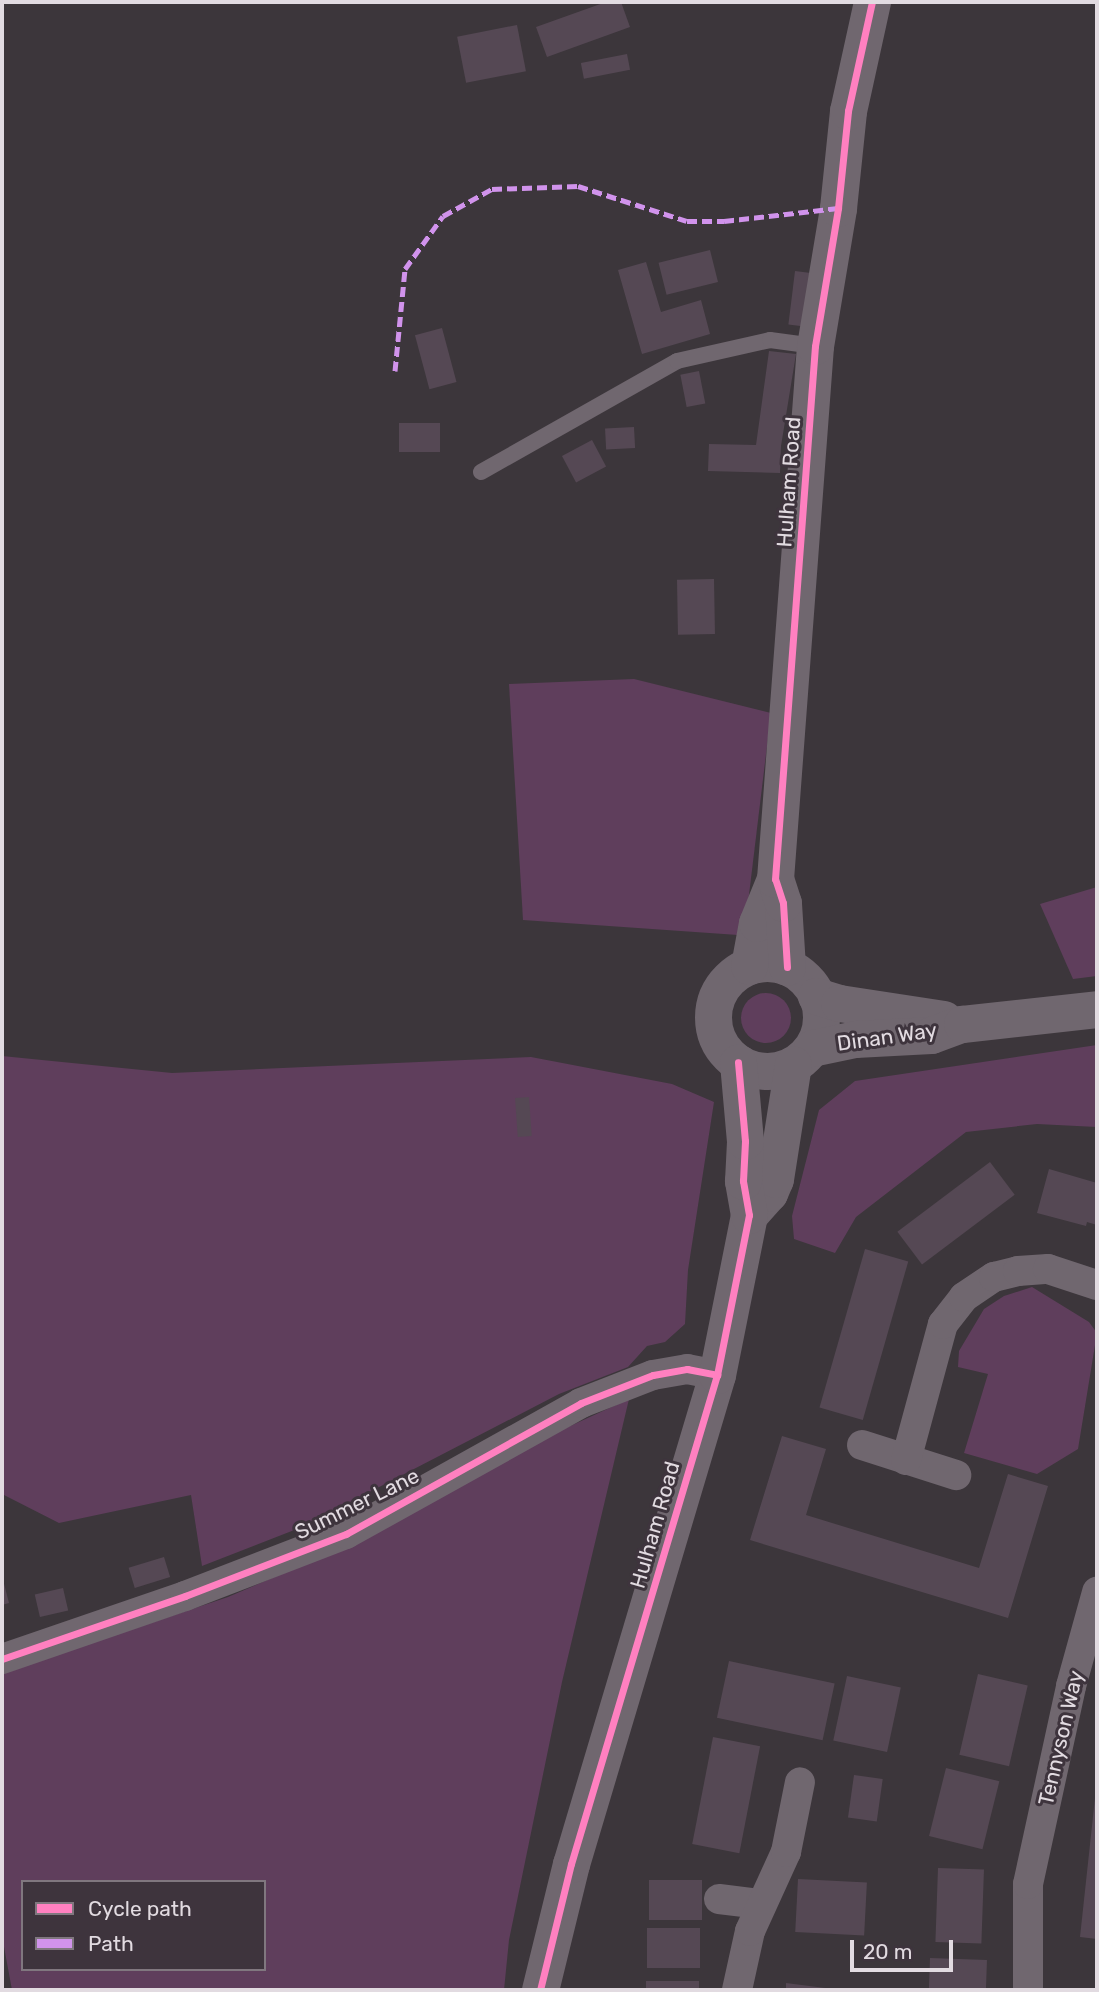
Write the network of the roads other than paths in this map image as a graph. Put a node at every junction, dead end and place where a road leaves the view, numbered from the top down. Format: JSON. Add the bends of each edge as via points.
{"nodes":[{"id":1,"x":872,"y":2,"type":"edge"},
{"id":2,"x":815,"y":346,"type":"junction"},
{"id":3,"x":481,"y":472,"type":"dead end"},
{"id":4,"x":775,"y":879,"type":"junction"},
{"id":5,"x":749,"y":966,"type":"junction"},
{"id":6,"x":787,"y":967,"type":"junction"},
{"id":7,"x":816,"y":996,"type":"junction"},
{"id":8,"x":1097,"y":1009,"type":"edge"},
{"id":9,"x":962,"y":1024,"type":"junction"},
{"id":10,"x":803,"y":1056,"type":"junction"},
{"id":11,"x":738,"y":1062,"type":"junction"},
{"id":12,"x":749,"y":1215,"type":"junction"},
{"id":13,"x":1097,"y":1285,"type":"edge"},
{"id":14,"x":717,"y":1375,"type":"junction"},
{"id":15,"x":862,"y":1446,"type":"dead end"},
{"id":16,"x":906,"y":1460,"type":"junction"},
{"id":17,"x":956,"y":1475,"type":"dead end"},
{"id":18,"x":1097,"y":1592,"type":"edge"},
{"id":19,"x":2,"y":1659,"type":"edge"},
{"id":20,"x":800,"y":1782,"type":"dead end"},
{"id":21,"x":719,"y":1899,"type":"dead end"},
{"id":22,"x":760,"y":1904,"type":"junction"},
{"id":23,"x":540,"y":1990,"type":"edge"},
{"id":24,"x":737,"y":1990,"type":"edge"},
{"id":25,"x":1028,"y":1990,"type":"edge"}],
"edges":[{"from":1,"to":2,"type":"street","name":"Hulham Road","via":[[848,111],[838,208]]},
{"from":2,"to":3,"type":"lane","via":[[770,340],[677,361]]},
{"from":2,"to":4,"type":"street","name":"Hulham Road"},
{"from":4,"to":5,"type":"street","name":"Hulham Road","via":[[757,923]]},
{"from":4,"to":6,"type":"street","name":"Hulham Road","via":[[783,903]]},
{"from":5,"to":6,"type":"street","via":[[771,963]]},
{"from":5,"to":11,"type":"street","via":[[730,978],[717,996],[713,1018],[718,1040]]},
{"from":6,"to":7,"type":"street","via":[[811,984]]},
{"from":7,"to":9,"type":"street","name":"Dinan Way","via":[[929,1014]]},
{"from":7,"to":10,"type":"street","name":"Hulham Road","via":[[821,1027]]},
{"from":8,"to":9,"type":"street","name":"Dinan Way"},
{"from":9,"to":10,"type":"street","name":"Dinan Way","via":[[932,1035],[855,1039]]},
{"from":10,"to":11,"type":"street","via":[[774,1071]]},
{"from":10,"to":12,"type":"street","name":"Hulham Road","via":[[775,1179]]},
{"from":11,"to":12,"type":"street","name":"Hulham Road","via":[[745,1141],[743,1181]]},
{"from":12,"to":14,"type":"street","name":"Hulham Road"},
{"from":13,"to":16,"type":"street","via":[[1048,1269],[1017,1271],[993,1277],[964,1297],[943,1324]]},
{"from":14,"to":19,"type":"street","name":"Summer Lane","via":[[687,1369],[653,1375],[581,1403],[346,1534]]},
{"from":14,"to":23,"type":"street","name":"Hulham Road","via":[[571,1864]]},
{"from":15,"to":16,"type":"street"},
{"from":16,"to":17,"type":"street"},
{"from":18,"to":25,"type":"street","name":"Tennyson Way","via":[[1071,1686],[1028,1884]]},
{"from":20,"to":22,"type":"street","via":[[786,1852],[778,1876]]},
{"from":21,"to":22,"type":"street"},
{"from":22,"to":24,"type":"street"}]}
